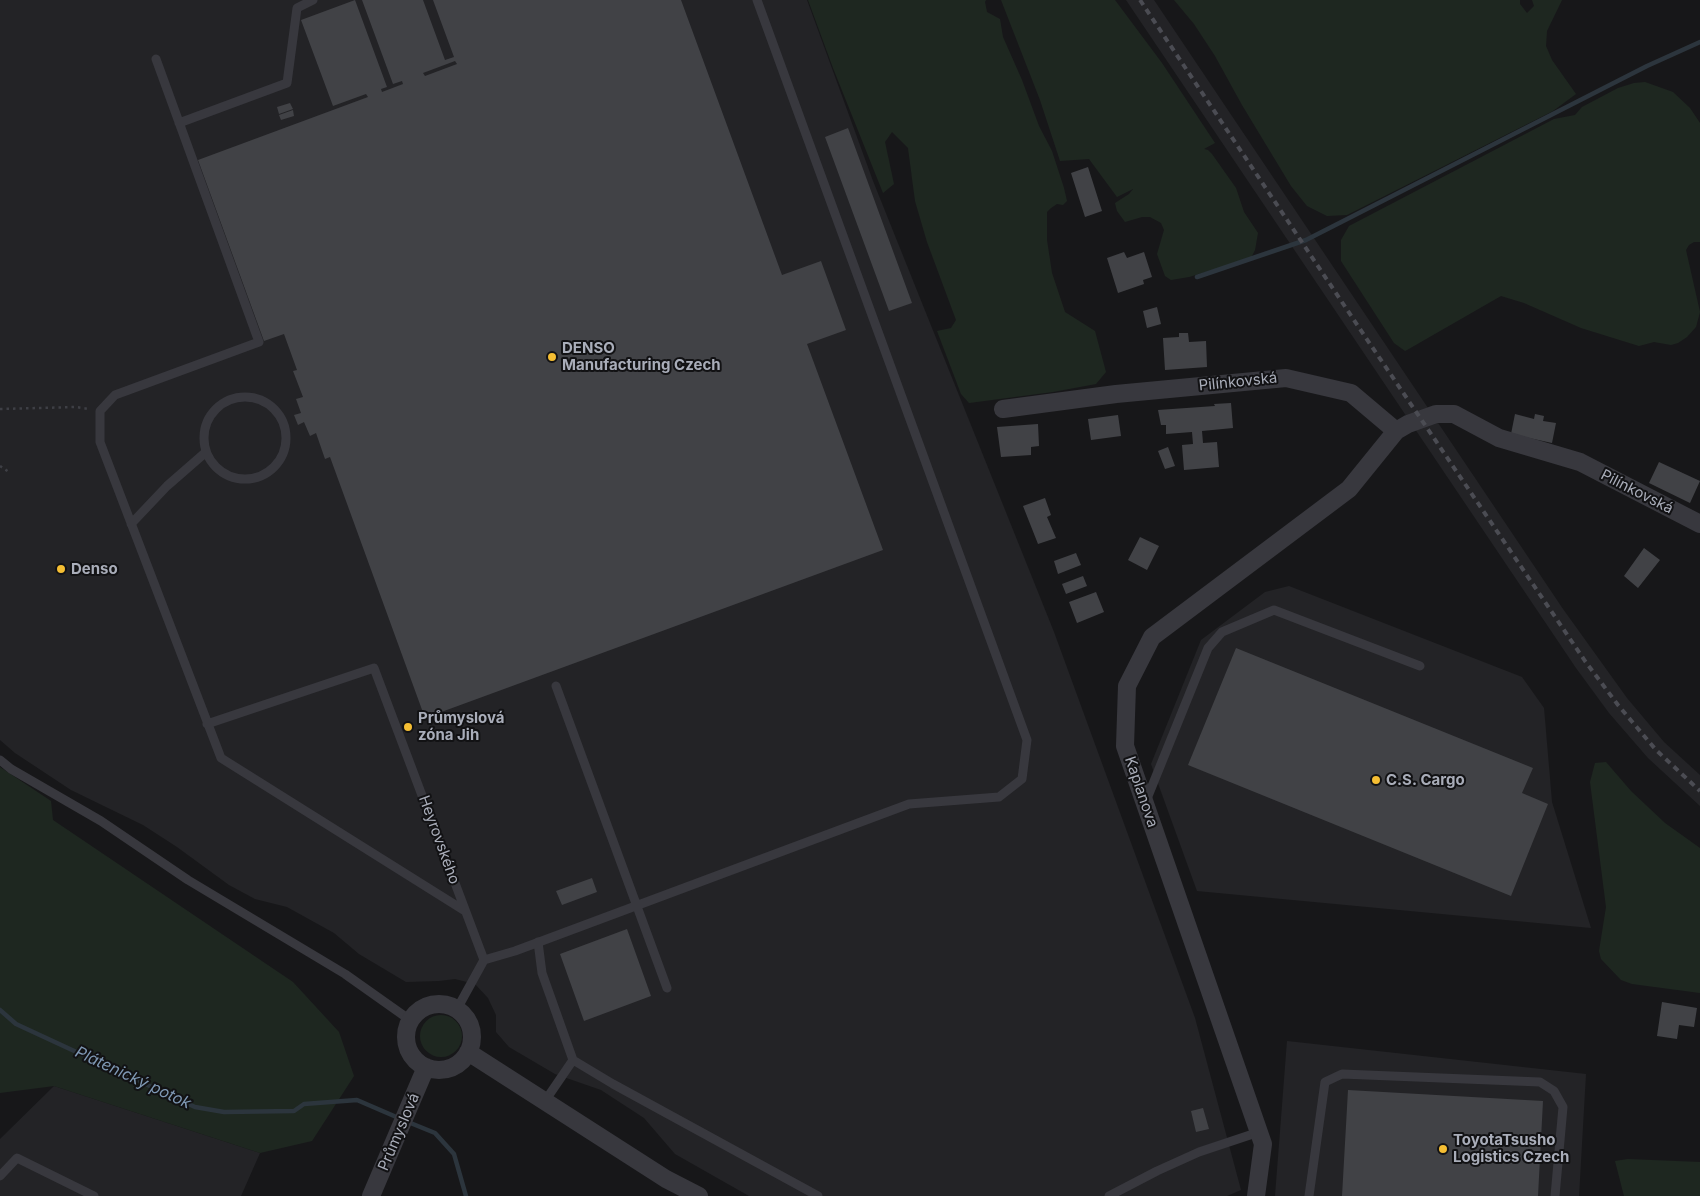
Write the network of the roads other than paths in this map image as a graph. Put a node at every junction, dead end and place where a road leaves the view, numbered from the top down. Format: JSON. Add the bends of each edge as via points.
{"nodes":[{"id":1,"x":313,"y":0,"type":"edge"},
{"id":2,"x":757,"y":0,"type":"edge"},
{"id":3,"x":156,"y":60,"type":"dead end"},
{"id":4,"x":180,"y":123,"type":"junction"},
{"id":5,"x":1003,"y":409,"type":"dead end"},
{"id":6,"x":1396,"y":431,"type":"junction"},
{"id":7,"x":206,"y":452,"type":"junction"},
{"id":8,"x":132,"y":524,"type":"junction"},
{"id":9,"x":1700,"y":524,"type":"edge"},
{"id":10,"x":1420,"y":666,"type":"dead end"},
{"id":11,"x":556,"y":686,"type":"dead end"},
{"id":12,"x":208,"y":724,"type":"junction"},
{"id":13,"x":0,"y":760,"type":"edge"},
{"id":14,"x":1145,"y":803,"type":"junction"},
{"id":15,"x":637,"y":905,"type":"junction"},
{"id":16,"x":465,"y":911,"type":"junction"},
{"id":17,"x":538,"y":942,"type":"junction"},
{"id":18,"x":484,"y":960,"type":"junction"},
{"id":19,"x":667,"y":988,"type":"dead end"},
{"id":20,"x":457,"y":1009,"type":"junction"},
{"id":21,"x":410,"y":1020,"type":"junction"},
{"id":22,"x":468,"y":1052,"type":"junction"},
{"id":23,"x":573,"y":1060,"type":"junction"},
{"id":24,"x":426,"y":1068,"type":"junction"},
{"id":25,"x":544,"y":1101,"type":"junction"},
{"id":26,"x":1259,"y":1132,"type":"junction"},
{"id":27,"x":0,"y":1176,"type":"edge"},
{"id":28,"x":94,"y":1196,"type":"edge"},
{"id":29,"x":371,"y":1196,"type":"edge"},
{"id":30,"x":699,"y":1196,"type":"edge"},
{"id":31,"x":818,"y":1196,"type":"edge"},
{"id":32,"x":1109,"y":1196,"type":"edge"},
{"id":33,"x":1256,"y":1196,"type":"edge"},
{"id":34,"x":1309,"y":1196,"type":"edge"},
{"id":35,"x":1554,"y":1196,"type":"edge"}],
"edges":[{"from":1,"to":4,"type":"lane","via":[[297,8],[287,84]]},
{"from":2,"to":15,"type":"lane","via":[[1027,740],[1022,779],[998,796],[909,804]]},
{"from":3,"to":4,"type":"lane"},
{"from":4,"to":8,"type":"lane","via":[[259,342],[115,395],[100,411],[100,442]]},
{"from":5,"to":6,"type":"street","name":"Pilínkovská","via":[[1116,394],[1286,378],[1351,393]]},
{"from":6,"to":9,"type":"street","name":"Pilínkovská","via":[[1436,414],[1454,414],[1499,438],[1580,462]]},
{"from":6,"to":14,"type":"street","name":"Kaplanova","via":[[1349,489],[1152,637],[1127,686],[1125,746]]},
{"from":7,"to":7,"type":"lane","via":[[210,461],[225,475],[244,480],[259,477],[272,470],[283,453],[286,438],[283,423],[264,401],[234,398],[217,407],[206,423]]},
{"from":7,"to":8,"type":"lane","via":[[166,486]]},
{"from":8,"to":12,"type":"lane"},
{"from":10,"to":14,"type":"lane","via":[[1274,610],[1222,632],[1208,648]]},
{"from":11,"to":15,"type":"lane"},
{"from":12,"to":16,"type":"lane","via":[[221,758]]},
{"from":12,"to":16,"type":"lane","name":"Heyrovského","via":[[374,668]]},
{"from":13,"to":21,"type":"lane","via":[[10,769],[101,821],[188,880],[345,974]]},
{"from":14,"to":26,"type":"street","name":"Kaplanova"},
{"from":15,"to":17,"type":"lane"},
{"from":15,"to":19,"type":"lane"},
{"from":16,"to":18,"type":"lane","name":"Heyrovského"},
{"from":17,"to":18,"type":"lane"},
{"from":17,"to":23,"type":"lane","via":[[542,973]]},
{"from":18,"to":20,"type":"lane"},
{"from":20,"to":21,"type":"street","via":[[445,1004],[432,1004],[419,1010]]},
{"from":20,"to":22,"type":"street","via":[[467,1019],[472,1032]]},
{"from":21,"to":24,"type":"street","via":[[406,1033],[408,1047]]},
{"from":22,"to":24,"type":"street","via":[[461,1062],[450,1068]]},
{"from":22,"to":25,"type":"street"},
{"from":23,"to":25,"type":"lane"},
{"from":23,"to":31,"type":"lane"},
{"from":24,"to":29,"type":"street","name":"Průmyslová"},
{"from":25,"to":30,"type":"street","via":[[666,1179]]},
{"from":26,"to":32,"type":"lane","via":[[1199,1152]]},
{"from":26,"to":33,"type":"street","name":"Kaplanova","via":[[1263,1144]]},
{"from":27,"to":28,"type":"lane","via":[[17,1158]]},
{"from":34,"to":35,"type":"lane","via":[[1325,1082],[1342,1074],[1540,1082],[1554,1091],[1562,1107]]}]}
